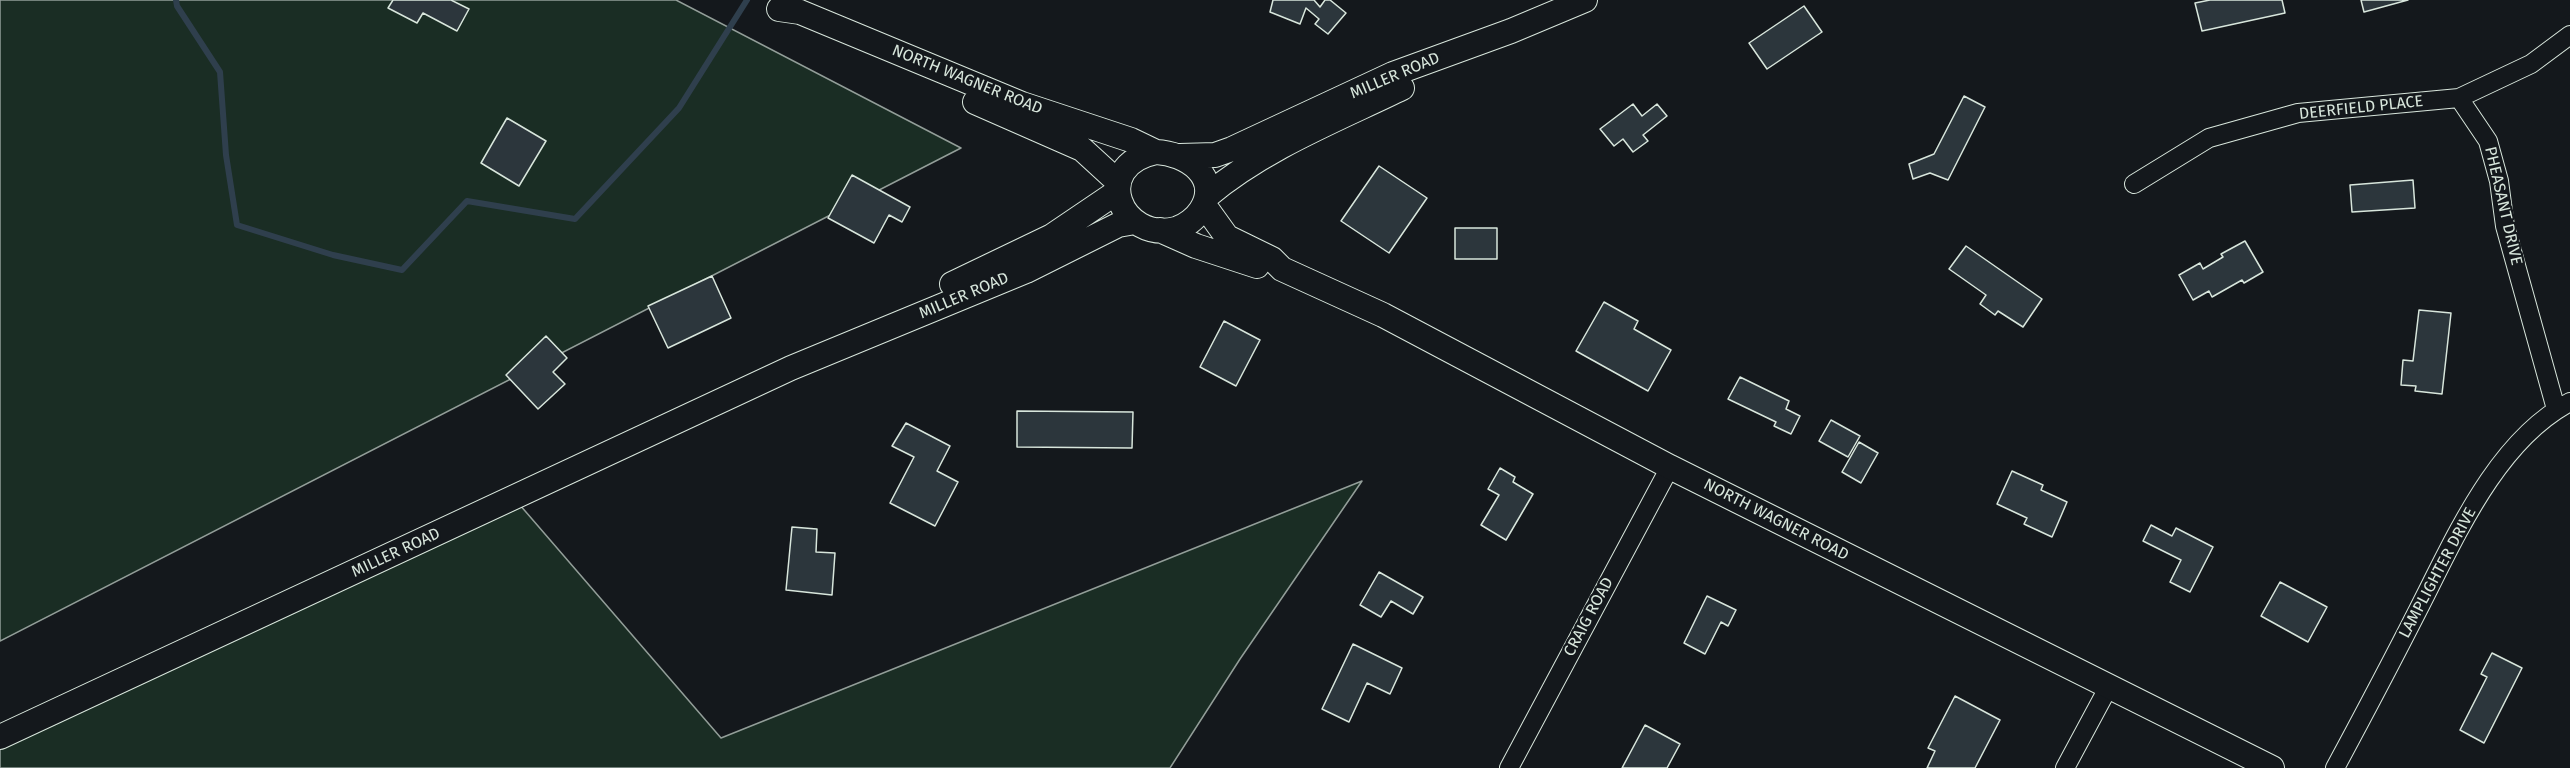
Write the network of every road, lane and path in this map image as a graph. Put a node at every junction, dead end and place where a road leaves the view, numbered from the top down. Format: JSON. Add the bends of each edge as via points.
{"nodes":[{"id":1,"x":1585,"y":0,"type":"edge"},
{"id":2,"x":769,"y":3,"type":"edge"},
{"id":3,"x":1511,"y":31,"type":"junction"},
{"id":4,"x":2570,"y":35,"type":"edge"},
{"id":5,"x":2460,"y":98,"type":"junction"},
{"id":6,"x":1156,"y":152,"type":"junction"},
{"id":7,"x":1180,"y":156,"type":"junction"},
{"id":8,"x":2134,"y":184,"type":"dead end"},
{"id":9,"x":1118,"y":187,"type":"junction"},
{"id":10,"x":1206,"y":200,"type":"junction"},
{"id":11,"x":1135,"y":222,"type":"junction"},
{"id":12,"x":1160,"y":230,"type":"junction"},
{"id":13,"x":1282,"y":269,"type":"junction"},
{"id":14,"x":791,"y":368,"type":"junction"},
{"id":15,"x":2563,"y":405,"type":"edge"},
{"id":16,"x":1670,"y":467,"type":"junction"},
{"id":17,"x":2108,"y":688,"type":"junction"},
{"id":18,"x":0,"y":737,"type":"edge"},
{"id":19,"x":1509,"y":768,"type":"edge"},
{"id":20,"x":2065,"y":768,"type":"edge"},
{"id":21,"x":2272,"y":768,"type":"edge"},
{"id":22,"x":2335,"y":768,"type":"edge"}],
"edges":[{"from":1,"to":3,"type":"main road","name":"MILLER ROAD"},
{"from":2,"to":6,"type":"main road","name":"NORTH WAGNER ROAD","via":[[800,12],[1022,104]]},
{"from":2,"to":9,"type":"main road","name":"NORTH WAGNER ROAD","via":[[813,33],[1082,149]]},
{"from":3,"to":7,"type":"main road","name":"MILLER ROAD","via":[[1393,74],[1232,149],[1215,155]]},
{"from":3,"to":10,"type":"main road","name":"MILLER ROAD","via":[[1270,152],[1225,180]]},
{"from":4,"to":5,"type":"street","via":[[2531,64]]},
{"from":5,"to":8,"type":"street","name":"DEERFIELD PLACE","via":[[2298,113],[2209,138]]},
{"from":5,"to":15,"type":"street","name":"PHEASANT DRIVE","via":[[2488,141],[2505,226]]},
{"from":6,"to":7,"type":"main road"},
{"from":6,"to":9,"type":"main road","via":[[1142,155],[1132,163]]},
{"from":7,"to":10,"type":"main road","via":[[1205,177]]},
{"from":9,"to":11,"type":"main road","via":[[1121,206]]},
{"from":9,"to":14,"type":"main road","name":"MILLER ROAD","via":[[1052,236],[816,350]]},
{"from":10,"to":12,"type":"main road","via":[[1187,224]]},
{"from":10,"to":13,"type":"main road","name":"NORTH WAGNER ROAD","via":[[1227,237],[1272,259]]},
{"from":11,"to":12,"type":"main road"},
{"from":11,"to":14,"type":"main road","name":"MILLER ROAD","via":[[1118,225],[1026,271]]},
{"from":12,"to":13,"type":"main road","name":"NORTH WAGNER ROAD","via":[[1270,271]]},
{"from":13,"to":16,"type":"main road","name":"NORTH WAGNER ROAD","via":[[1383,315]]},
{"from":14,"to":18,"type":"main road","name":"MILLER ROAD"},
{"from":15,"to":22,"type":"street","name":"LAMPLIGHTER DRIVE","via":[[2503,458]]},
{"from":16,"to":17,"type":"main road","name":"NORTH WAGNER ROAD"},
{"from":16,"to":19,"type":"street","name":"CRAIG ROAD"},
{"from":17,"to":20,"type":"street"},
{"from":17,"to":21,"type":"main road","name":"NORTH WAGNER ROAD"}]}
